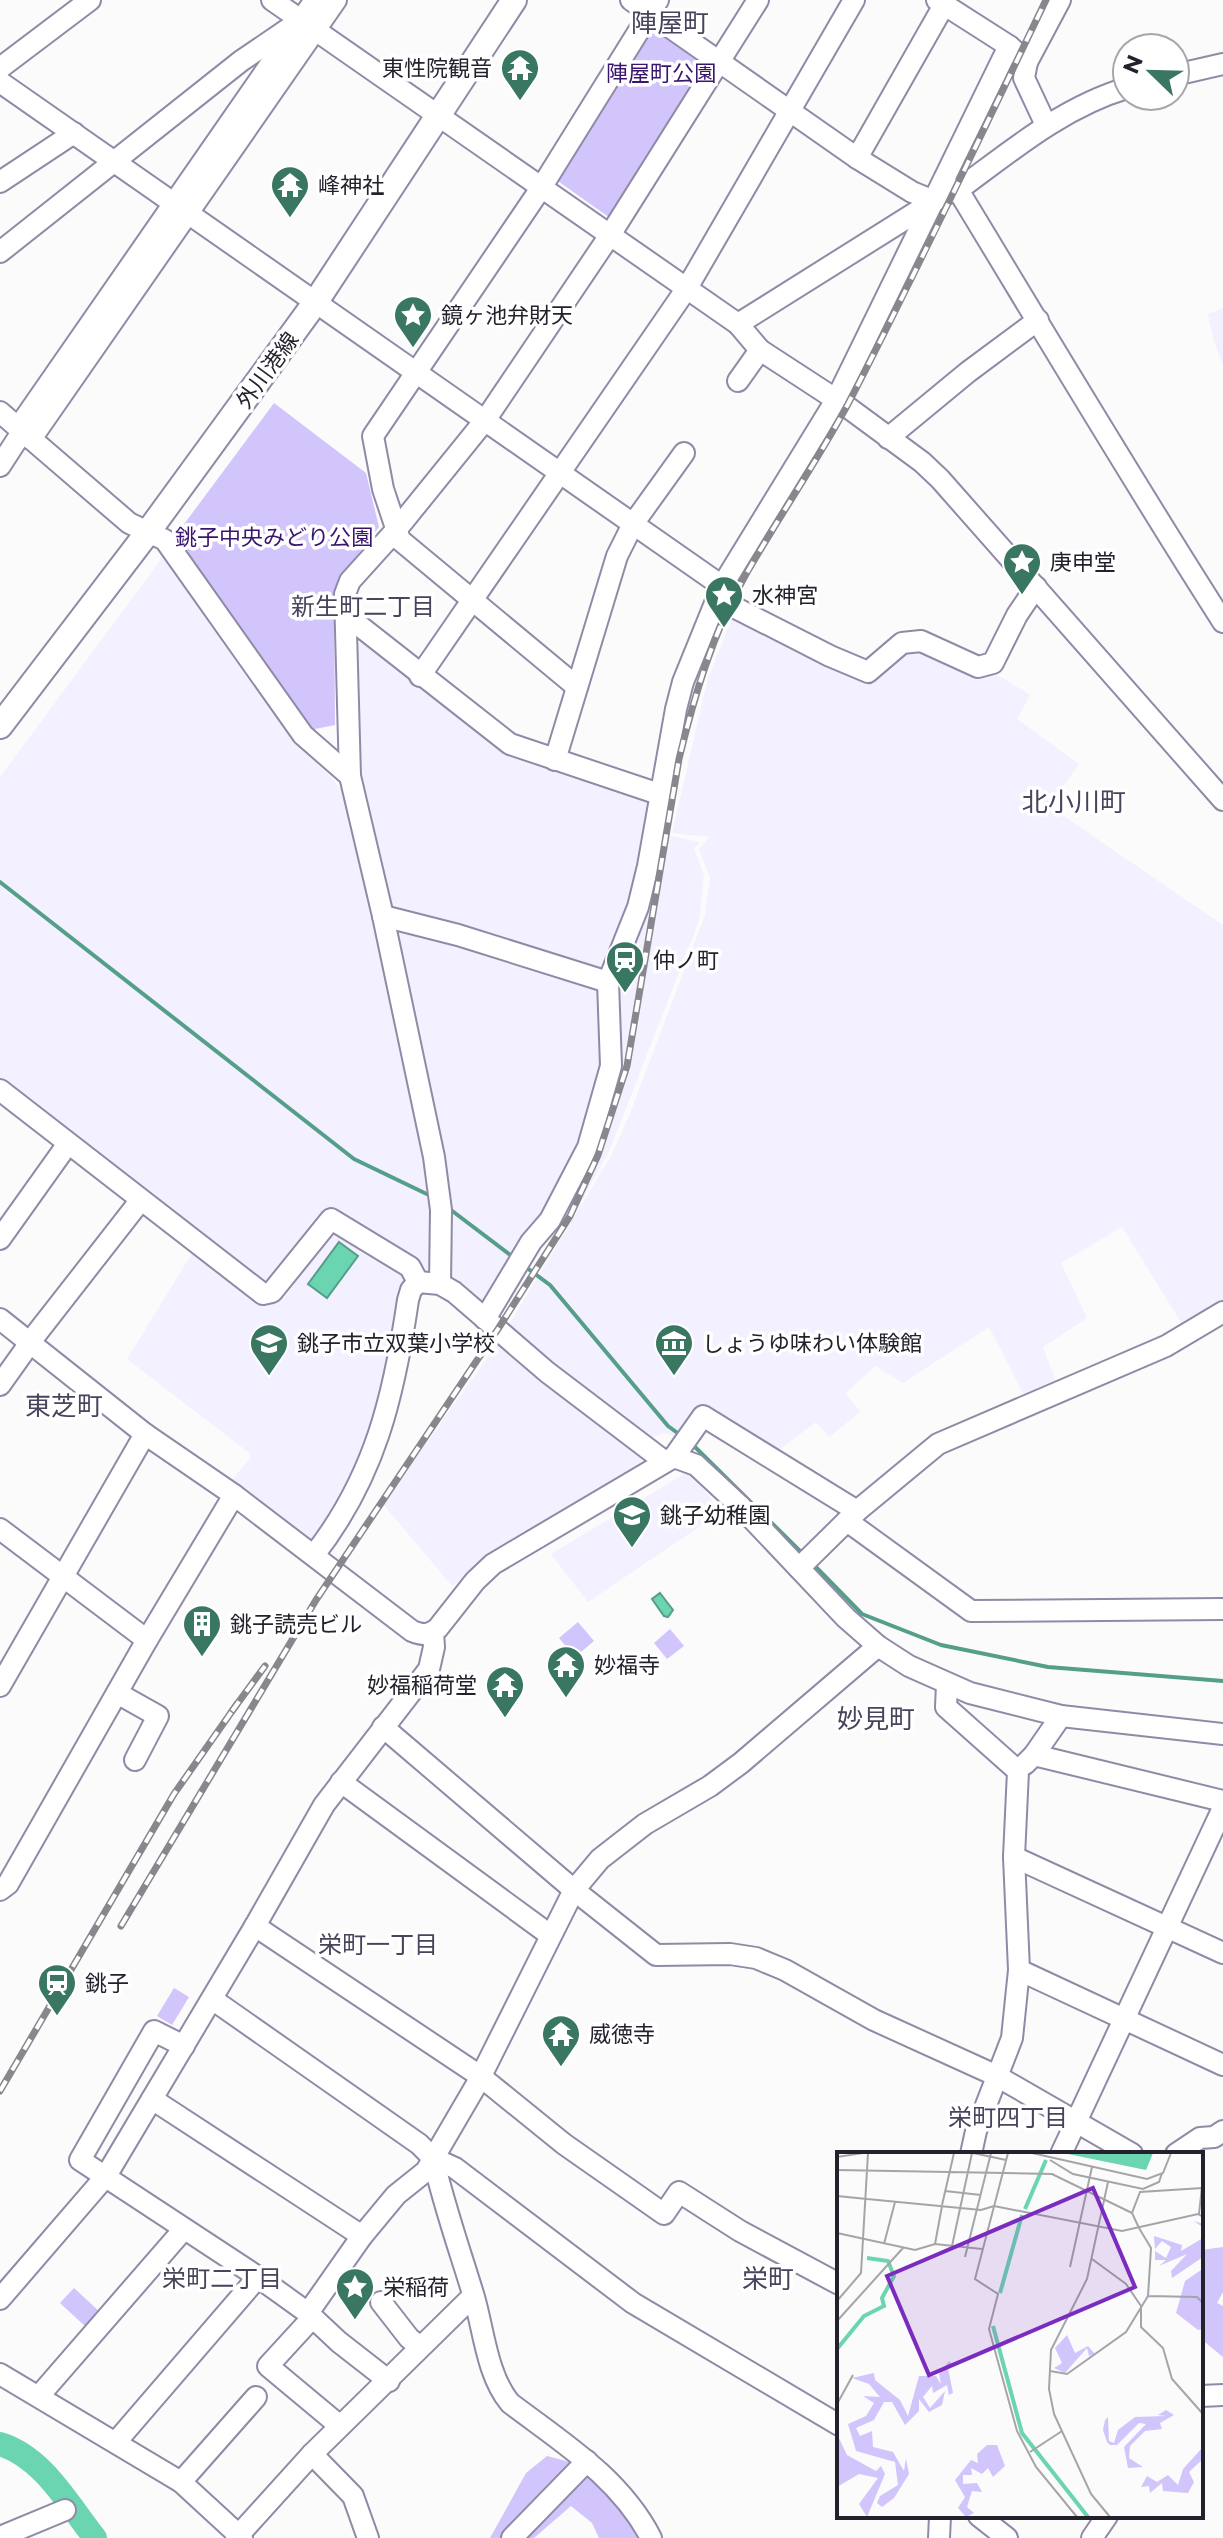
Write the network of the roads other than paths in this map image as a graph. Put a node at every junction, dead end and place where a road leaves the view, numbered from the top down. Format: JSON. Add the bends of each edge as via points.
{"nodes":[{"id":1,"x":90,"y":0,"type":"edge"},
{"id":2,"x":272,"y":0,"type":"edge"},
{"id":3,"x":315,"y":0,"type":"edge"},
{"id":4,"x":336,"y":0,"type":"edge"},
{"id":5,"x":514,"y":0,"type":"edge"},
{"id":6,"x":631,"y":0,"type":"edge"},
{"id":7,"x":758,"y":0,"type":"edge"},
{"id":8,"x":854,"y":0,"type":"edge"},
{"id":9,"x":1060,"y":0,"type":"edge"},
{"id":10,"x":940,"y":3,"type":"edge"},
{"id":11,"x":654,"y":6,"type":"edge"},
{"id":12,"x":308,"y":26,"type":"junction"},
{"id":13,"x":1009,"y":46,"type":"junction"},
{"id":14,"x":720,"y":61,"type":"junction"},
{"id":15,"x":1027,"y":62,"type":"junction"},
{"id":16,"x":1223,"y":64,"type":"edge"},
{"id":17,"x":0,"y":68,"type":"edge"},
{"id":18,"x":1191,"y":71,"type":"edge"},
{"id":19,"x":0,"y":82,"type":"edge"},
{"id":20,"x":1111,"y":92,"type":"edge"},
{"id":21,"x":789,"y":112,"type":"junction"},
{"id":22,"x":439,"y":117,"type":"junction"},
{"id":23,"x":1046,"y":125,"type":"junction"},
{"id":24,"x":74,"y":133,"type":"junction"},
{"id":25,"x":857,"y":158,"type":"junction"},
{"id":26,"x":116,"y":161,"type":"junction"},
{"id":27,"x":0,"y":182,"type":"edge"},
{"id":28,"x":541,"y":188,"type":"junction"},
{"id":29,"x":958,"y":190,"type":"junction"},
{"id":30,"x":934,"y":201,"type":"junction"},
{"id":31,"x":182,"y":209,"type":"junction"},
{"id":32,"x":610,"y":235,"type":"junction"},
{"id":33,"x":0,"y":252,"type":"edge"},
{"id":34,"x":687,"y":288,"type":"junction"},
{"id":35,"x":315,"y":303,"type":"junction"},
{"id":36,"x":1038,"y":320,"type":"junction"},
{"id":37,"x":738,"y":324,"type":"junction"},
{"id":38,"x":760,"y":350,"type":"junction"},
{"id":39,"x":415,"y":371,"type":"junction"},
{"id":40,"x":738,"y":381,"type":"dead end"},
{"id":41,"x":836,"y":400,"type":"junction"},
{"id":42,"x":0,"y":412,"type":"edge"},
{"id":43,"x":486,"y":419,"type":"junction"},
{"id":44,"x":24,"y":433,"type":"junction"},
{"id":45,"x":888,"y":438,"type":"junction"},
{"id":46,"x":684,"y":453,"type":"dead end"},
{"id":47,"x":0,"y":466,"type":"edge"},
{"id":48,"x":560,"y":472,"type":"junction"},
{"id":49,"x":633,"y":524,"type":"junction"},
{"id":50,"x":397,"y":529,"type":"junction"},
{"id":51,"x":148,"y":532,"type":"junction"},
{"id":52,"x":1036,"y":587,"type":"junction"},
{"id":53,"x":720,"y":592,"type":"junction"},
{"id":54,"x":472,"y":601,"type":"junction"},
{"id":55,"x":347,"y":616,"type":"junction"},
{"id":56,"x":1223,"y":622,"type":"edge"},
{"id":57,"x":420,"y":676,"type":"junction"},
{"id":58,"x":577,"y":687,"type":"junction"},
{"id":59,"x":0,"y":726,"type":"edge"},
{"id":60,"x":555,"y":760,"type":"junction"},
{"id":61,"x":350,"y":776,"type":"junction"},
{"id":62,"x":659,"y":794,"type":"junction"},
{"id":63,"x":1223,"y":800,"type":"edge"},
{"id":64,"x":383,"y":916,"type":"junction"},
{"id":65,"x":608,"y":982,"type":"junction"},
{"id":66,"x":0,"y":1090,"type":"edge"},
{"id":67,"x":67,"y":1145,"type":"junction"},
{"id":68,"x":140,"y":1201,"type":"junction"},
{"id":69,"x":0,"y":1239,"type":"edge"},
{"id":70,"x":418,"y":1282,"type":"junction"},
{"id":71,"x":440,"y":1284,"type":"junction"},
{"id":72,"x":1223,"y":1312,"type":"edge"},
{"id":73,"x":0,"y":1319,"type":"edge"},
{"id":74,"x":485,"y":1319,"type":"junction"},
{"id":75,"x":31,"y":1344,"type":"junction"},
{"id":76,"x":0,"y":1385,"type":"edge"},
{"id":77,"x":145,"y":1434,"type":"junction"},
{"id":78,"x":669,"y":1459,"type":"junction"},
{"id":79,"x":234,"y":1495,"type":"junction"},
{"id":80,"x":852,"y":1516,"type":"junction"},
{"id":81,"x":0,"y":1529,"type":"edge"},
{"id":82,"x":314,"y":1555,"type":"junction"},
{"id":83,"x":799,"y":1568,"type":"junction"},
{"id":84,"x":63,"y":1576,"type":"junction"},
{"id":85,"x":1223,"y":1609,"type":"edge"},
{"id":86,"x":433,"y":1633,"type":"junction"},
{"id":87,"x":147,"y":1640,"type":"junction"},
{"id":88,"x":878,"y":1646,"type":"junction"},
{"id":89,"x":947,"y":1684,"type":"junction"},
{"id":90,"x":0,"y":1686,"type":"edge"},
{"id":91,"x":117,"y":1693,"type":"junction"},
{"id":92,"x":1061,"y":1716,"type":"junction"},
{"id":93,"x":383,"y":1727,"type":"junction"},
{"id":94,"x":1223,"y":1734,"type":"edge"},
{"id":95,"x":1034,"y":1755,"type":"junction"},
{"id":96,"x":135,"y":1760,"type":"dead end"},
{"id":97,"x":1018,"y":1771,"type":"junction"},
{"id":98,"x":341,"y":1782,"type":"junction"},
{"id":99,"x":1223,"y":1801,"type":"edge"},
{"id":100,"x":1223,"y":1808,"type":"edge"},
{"id":101,"x":1014,"y":1857,"type":"junction"},
{"id":102,"x":0,"y":1890,"type":"edge"},
{"id":103,"x":574,"y":1890,"type":"junction"},
{"id":104,"x":255,"y":1926,"type":"junction"},
{"id":105,"x":1167,"y":1927,"type":"junction"},
{"id":106,"x":550,"y":1935,"type":"junction"},
{"id":107,"x":1223,"y":1953,"type":"edge"},
{"id":108,"x":1019,"y":1970,"type":"junction"},
{"id":109,"x":212,"y":1999,"type":"junction"},
{"id":110,"x":1125,"y":2017,"type":"junction"},
{"id":111,"x":184,"y":2046,"type":"junction"},
{"id":112,"x":1223,"y":2065,"type":"edge"},
{"id":113,"x":995,"y":2075,"type":"junction"},
{"id":114,"x":480,"y":2076,"type":"junction"},
{"id":115,"x":152,"y":2099,"type":"junction"},
{"id":116,"x":1075,"y":2122,"type":"junction"},
{"id":117,"x":1223,"y":2131,"type":"edge"},
{"id":118,"x":971,"y":2152,"type":"edge"},
{"id":119,"x":1062,"y":2152,"type":"edge"},
{"id":120,"x":1128,"y":2152,"type":"edge"},
{"id":121,"x":1179,"y":2152,"type":"edge"},
{"id":122,"x":433,"y":2158,"type":"junction"},
{"id":123,"x":106,"y":2176,"type":"junction"},
{"id":124,"x":184,"y":2229,"type":"junction"},
{"id":125,"x":362,"y":2236,"type":"junction"},
{"id":126,"x":258,"y":2277,"type":"junction"},
{"id":127,"x":837,"y":2283,"type":"edge"},
{"id":128,"x":473,"y":2296,"type":"junction"},
{"id":129,"x":0,"y":2299,"type":"edge"},
{"id":130,"x":381,"y":2302,"type":"dead end"},
{"id":131,"x":310,"y":2316,"type":"junction"},
{"id":132,"x":420,"y":2347,"type":"junction"},
{"id":133,"x":0,"y":2374,"type":"edge"},
{"id":134,"x":389,"y":2381,"type":"junction"},
{"id":135,"x":1223,"y":2395,"type":"edge"},
{"id":136,"x":39,"y":2396,"type":"junction"},
{"id":137,"x":1203,"y":2396,"type":"edge"},
{"id":138,"x":256,"y":2397,"type":"dead end"},
{"id":139,"x":837,"y":2424,"type":"edge"},
{"id":140,"x":340,"y":2426,"type":"junction"},
{"id":141,"x":116,"y":2442,"type":"junction"},
{"id":142,"x":312,"y":2454,"type":"junction"},
{"id":143,"x":587,"y":2461,"type":"junction"},
{"id":144,"x":181,"y":2482,"type":"junction"},
{"id":145,"x":65,"y":2510,"type":"dead end"},
{"id":146,"x":940,"y":2518,"type":"edge"},
{"id":147,"x":982,"y":2518,"type":"edge"},
{"id":148,"x":1106,"y":2518,"type":"edge"},
{"id":149,"x":0,"y":2537,"type":"edge"},
{"id":150,"x":239,"y":2537,"type":"edge"},
{"id":151,"x":368,"y":2538,"type":"edge"},
{"id":152,"x":512,"y":2538,"type":"edge"},
{"id":153,"x":651,"y":2538,"type":"edge"},
{"id":154,"x":939,"y":2538,"type":"edge"},
{"id":155,"x":1007,"y":2538,"type":"edge"},
{"id":156,"x":1092,"y":2538,"type":"edge"}],
"edges":[{"from":1,"to":17,"type":"street"},
{"from":2,"to":12,"type":"street"},
{"from":3,"to":12,"type":"street"},
{"from":4,"to":12,"type":"street"},
{"from":5,"to":22,"type":"main road","name":"外川港線"},
{"from":6,"to":11,"type":"street"},
{"from":7,"to":14,"type":"street"},
{"from":8,"to":21,"type":"street"},
{"from":9,"to":15,"type":"street"},
{"from":10,"to":13,"type":"street"},
{"from":10,"to":25,"type":"street"},
{"from":11,"to":14,"type":"street"},
{"from":11,"to":28,"type":"street"},
{"from":12,"to":22,"type":"street"},
{"from":12,"to":26,"type":"street","via":[[241,61]]},
{"from":12,"to":31,"type":"street"},
{"from":13,"to":15,"type":"street"},
{"from":13,"to":30,"type":"street"},
{"from":14,"to":21,"type":"street"},
{"from":14,"to":32,"type":"street"},
{"from":15,"to":23,"type":"street","via":[[1024,78]]},
{"from":16,"to":18,"type":"street"},
{"from":19,"to":24,"type":"street"},
{"from":20,"to":23,"type":"street"},
{"from":21,"to":25,"type":"street"},
{"from":21,"to":34,"type":"street"},
{"from":22,"to":28,"type":"street"},
{"from":22,"to":35,"type":"main road","name":"外川港線"},
{"from":23,"to":29,"type":"street"},
{"from":24,"to":26,"type":"street"},
{"from":24,"to":27,"type":"street"},
{"from":25,"to":30,"type":"street"},
{"from":26,"to":31,"type":"street"},
{"from":26,"to":33,"type":"street"},
{"from":28,"to":32,"type":"street"},
{"from":28,"to":39,"type":"street"},
{"from":29,"to":30,"type":"street"},
{"from":29,"to":36,"type":"street"},
{"from":30,"to":37,"type":"street"},
{"from":30,"to":41,"type":"street"},
{"from":31,"to":35,"type":"street"},
{"from":31,"to":44,"type":"street"},
{"from":32,"to":34,"type":"street"},
{"from":32,"to":43,"type":"street"},
{"from":34,"to":37,"type":"street"},
{"from":34,"to":48,"type":"street"},
{"from":35,"to":39,"type":"street"},
{"from":35,"to":51,"type":"main road","name":"外川港線"},
{"from":36,"to":45,"type":"street"},
{"from":36,"to":56,"type":"street"},
{"from":37,"to":38,"type":"street"},
{"from":38,"to":40,"type":"street"},
{"from":38,"to":41,"type":"street"},
{"from":39,"to":43,"type":"street"},
{"from":39,"to":50,"type":"street","via":[[373,436]]},
{"from":41,"to":45,"type":"street"},
{"from":41,"to":53,"type":"street"},
{"from":42,"to":44,"type":"street"},
{"from":43,"to":48,"type":"street"},
{"from":43,"to":50,"type":"street"},
{"from":44,"to":47,"type":"street"},
{"from":44,"to":51,"type":"street","via":[[129,523]]},
{"from":45,"to":52,"type":"street","via":[[940,479]]},
{"from":46,"to":49,"type":"street"},
{"from":48,"to":49,"type":"street"},
{"from":48,"to":54,"type":"street"},
{"from":49,"to":53,"type":"street"},
{"from":49,"to":58,"type":"street","via":[[617,556]]},
{"from":50,"to":54,"type":"street","via":[[400,540]]},
{"from":50,"to":55,"type":"street","via":[[350,581]]},
{"from":51,"to":59,"type":"main road","name":"外川港線"},
{"from":51,"to":61,"type":"street","via":[[165,540],[303,735]]},
{"from":52,"to":53,"type":"street","via":[[993,663],[978,667],[921,641],[902,643],[868,672]]},
{"from":52,"to":63,"type":"street"},
{"from":53,"to":62,"type":"street","via":[[683,682]]},
{"from":54,"to":57,"type":"street"},
{"from":54,"to":58,"type":"street"},
{"from":55,"to":57,"type":"street"},
{"from":55,"to":61,"type":"street"},
{"from":57,"to":60,"type":"street","via":[[510,744]]},
{"from":58,"to":60,"type":"street"},
{"from":60,"to":62,"type":"street"},
{"from":61,"to":64,"type":"street"},
{"from":62,"to":65,"type":"street","via":[[638,907]]},
{"from":64,"to":65,"type":"street"},
{"from":64,"to":71,"type":"street","via":[[439,1184]]},
{"from":65,"to":74,"type":"street","via":[[611,1066],[588,1147],[550,1220]]},
{"from":66,"to":67,"type":"street"},
{"from":67,"to":68,"type":"street"},
{"from":67,"to":69,"type":"street"},
{"from":68,"to":70,"type":"street","via":[[263,1294],[272,1292],[331,1219],[410,1267]]},
{"from":68,"to":75,"type":"street"},
{"from":70,"to":71,"type":"street"},
{"from":70,"to":82,"type":"street","via":[[408,1300],[397,1369],[376,1446],[361,1482]]},
{"from":71,"to":74,"type":"street"},
{"from":72,"to":80,"type":"street","via":[[1166,1346],[938,1444]]},
{"from":73,"to":75,"type":"street"},
{"from":74,"to":78,"type":"street","via":[[547,1372]]},
{"from":75,"to":76,"type":"street"},
{"from":75,"to":77,"type":"street"},
{"from":77,"to":79,"type":"street"},
{"from":77,"to":84,"type":"street"},
{"from":78,"to":80,"type":"street","via":[[703,1416]]},
{"from":78,"to":83,"type":"street","via":[[696,1465]]},
{"from":78,"to":86,"type":"street","via":[[493,1564]]},
{"from":79,"to":82,"type":"street"},
{"from":79,"to":87,"type":"street"},
{"from":80,"to":83,"type":"street"},
{"from":80,"to":85,"type":"street","via":[[971,1611]]},
{"from":81,"to":84,"type":"street"},
{"from":82,"to":86,"type":"street","via":[[412,1631]]},
{"from":83,"to":88,"type":"street"},
{"from":84,"to":87,"type":"street"},
{"from":84,"to":90,"type":"street"},
{"from":86,"to":93,"type":"street","via":[[429,1669]]},
{"from":87,"to":91,"type":"street"},
{"from":88,"to":89,"type":"street"},
{"from":88,"to":103,"type":"street","via":[[741,1763],[600,1859]]},
{"from":89,"to":92,"type":"street"},
{"from":89,"to":97,"type":"street","via":[[946,1707]]},
{"from":91,"to":96,"type":"street","via":[[158,1716]]},
{"from":91,"to":102,"type":"street"},
{"from":92,"to":94,"type":"street"},
{"from":92,"to":95,"type":"street"},
{"from":93,"to":98,"type":"street"},
{"from":93,"to":103,"type":"street"},
{"from":95,"to":97,"type":"street"},
{"from":95,"to":99,"type":"street"},
{"from":97,"to":101,"type":"street"},
{"from":98,"to":104,"type":"street"},
{"from":98,"to":106,"type":"street"},
{"from":100,"to":105,"type":"street"},
{"from":101,"to":105,"type":"street"},
{"from":101,"to":108,"type":"street"},
{"from":103,"to":106,"type":"street"},
{"from":103,"to":113,"type":"street","via":[[656,1955],[756,1958]]},
{"from":104,"to":109,"type":"street"},
{"from":104,"to":114,"type":"street"},
{"from":105,"to":107,"type":"street"},
{"from":105,"to":110,"type":"street"},
{"from":106,"to":114,"type":"street"},
{"from":108,"to":110,"type":"street"},
{"from":108,"to":113,"type":"street","via":[[1012,2038]]},
{"from":109,"to":111,"type":"street"},
{"from":109,"to":122,"type":"street"},
{"from":110,"to":112,"type":"street"},
{"from":110,"to":116,"type":"street"},
{"from":111,"to":115,"type":"street"},
{"from":111,"to":123,"type":"street","via":[[154,2031],[80,2160]]},
{"from":113,"to":116,"type":"street"},
{"from":113,"to":118,"type":"street"},
{"from":114,"to":122,"type":"street"},
{"from":114,"to":127,"type":"street","via":[[664,2214],[679,2192]]},
{"from":115,"to":123,"type":"street"},
{"from":115,"to":125,"type":"street"},
{"from":116,"to":119,"type":"street"},
{"from":116,"to":120,"type":"street"},
{"from":117,"to":121,"type":"street"},
{"from":122,"to":125,"type":"street"},
{"from":122,"to":128,"type":"street"},
{"from":122,"to":139,"type":"street","via":[[455,2168],[633,2303]]},
{"from":123,"to":124,"type":"street"},
{"from":123,"to":129,"type":"street"},
{"from":124,"to":126,"type":"street"},
{"from":124,"to":136,"type":"street"},
{"from":125,"to":131,"type":"street"},
{"from":126,"to":131,"type":"street"},
{"from":126,"to":141,"type":"street"},
{"from":128,"to":132,"type":"street"},
{"from":128,"to":143,"type":"street","via":[[502,2394]]},
{"from":130,"to":132,"type":"street"},
{"from":131,"to":134,"type":"street"},
{"from":131,"to":140,"type":"street","via":[[268,2366]]},
{"from":132,"to":134,"type":"street"},
{"from":133,"to":136,"type":"street"},
{"from":134,"to":140,"type":"street"},
{"from":135,"to":137,"type":"street"},
{"from":136,"to":141,"type":"street"},
{"from":138,"to":144,"type":"street"},
{"from":140,"to":142,"type":"street"},
{"from":141,"to":144,"type":"street"},
{"from":142,"to":150,"type":"street"},
{"from":142,"to":151,"type":"street","via":[[353,2496]]},
{"from":143,"to":152,"type":"street"},
{"from":143,"to":153,"type":"street","via":[[618,2488]]},
{"from":144,"to":150,"type":"street"},
{"from":145,"to":149,"type":"street"},
{"from":146,"to":154,"type":"street"},
{"from":147,"to":155,"type":"street"},
{"from":148,"to":156,"type":"street"}]}
